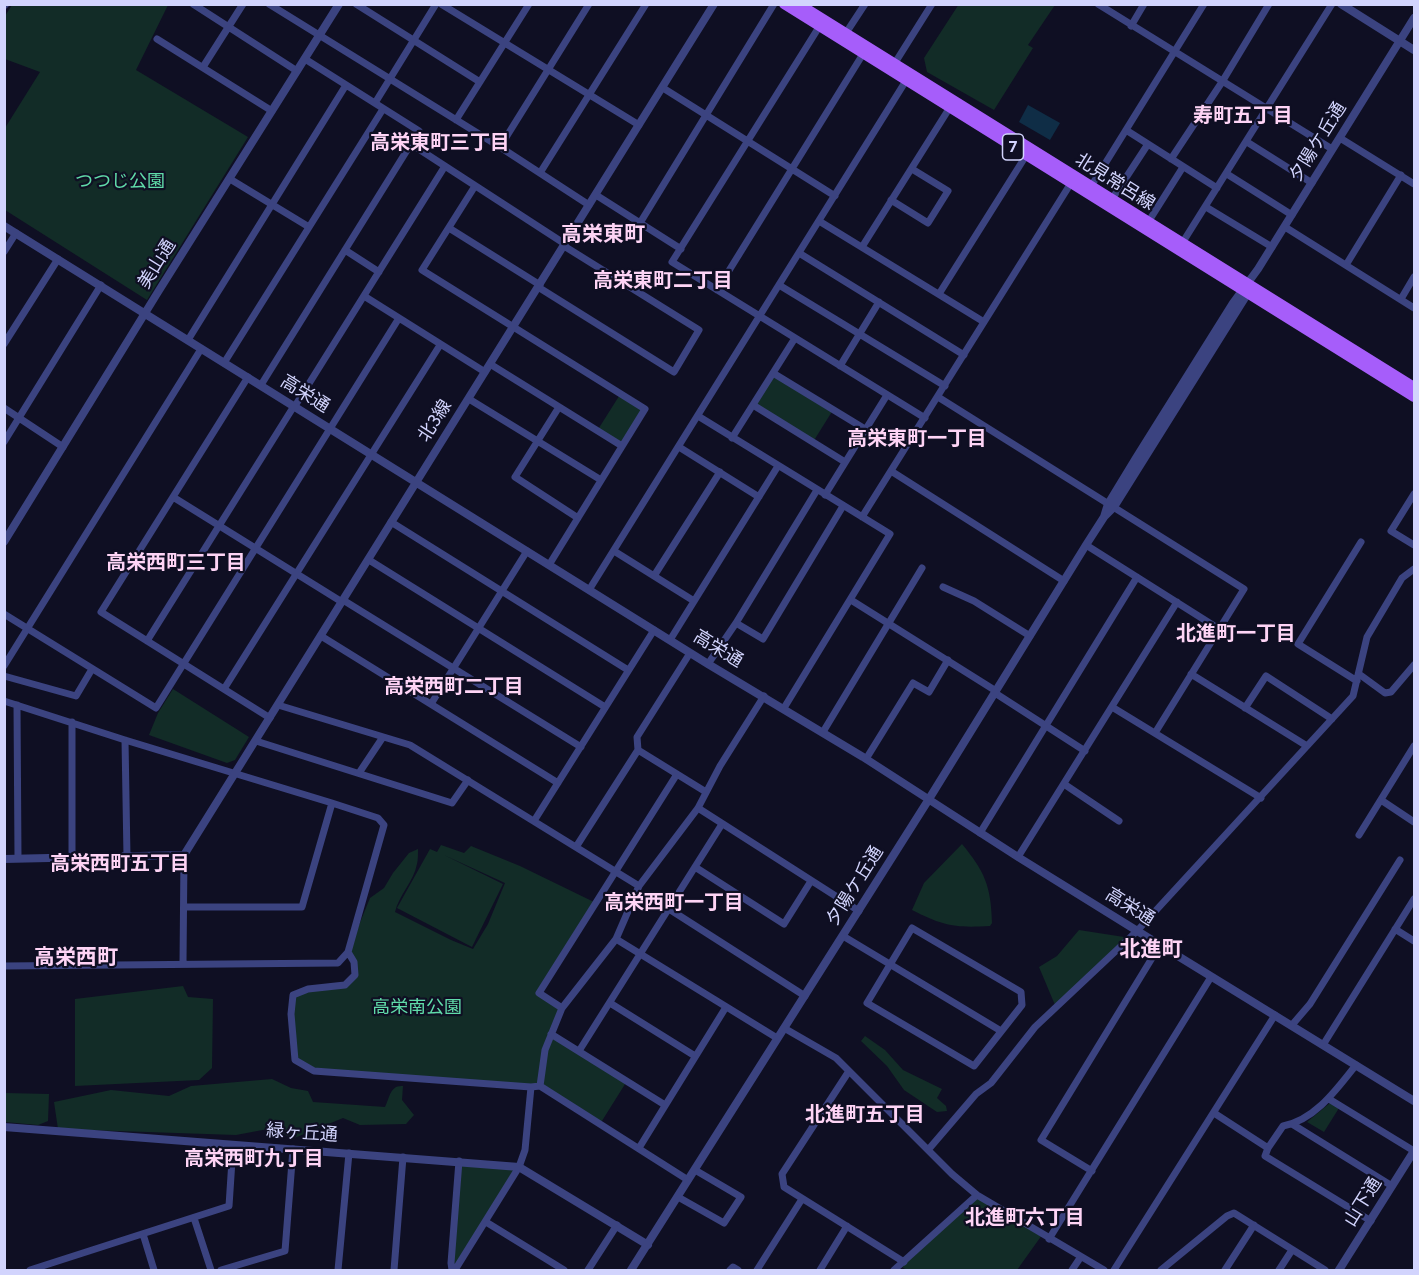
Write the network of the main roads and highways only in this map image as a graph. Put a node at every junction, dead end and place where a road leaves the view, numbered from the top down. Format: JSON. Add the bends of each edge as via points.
{"nodes":[{"id":1,"x":784,"y":4,"type":"edge"},
{"id":2,"x":799,"y":4,"type":"edge"},
{"id":3,"x":844,"y":37,"type":"junction"},
{"id":4,"x":892,"y":68,"type":"junction"},
{"id":5,"x":1028,"y":152,"type":"junction"},
{"id":6,"x":1089,"y":190,"type":"junction"},
{"id":7,"x":1146,"y":225,"type":"junction"},
{"id":8,"x":1246,"y":289,"type":"junction"},
{"id":9,"x":1414,"y":387,"type":"edge"},
{"id":10,"x":1414,"y":396,"type":"edge"}],
"edges":[{"from":1,"to":3,"type":"main road","name":"北見常呂線","number":"7","via":[[819,27]]},
{"from":2,"to":3,"type":"main road","name":"北見常呂線","number":"7"},
{"from":3,"to":4,"type":"main road","name":"北見常呂線","number":"7"},
{"from":3,"to":4,"type":"main road","name":"北見常呂線","number":"7","via":[[863,54]]},
{"from":4,"to":5,"type":"main road","name":"北見常呂線","number":"7"},
{"from":5,"to":6,"type":"main road","name":"北見常呂線","number":"7"},
{"from":5,"to":6,"type":"main road","name":"北見常呂線","number":"7","via":[[1071,183]]},
{"from":6,"to":7,"type":"main road","name":"北見常呂線","number":"7"},
{"from":6,"to":7,"type":"main road","name":"北見常呂線","number":"7","via":[[1112,200]]},
{"from":7,"to":8,"type":"main road","name":"北見常呂線","number":"7"},
{"from":8,"to":9,"type":"main road","name":"北見常呂線","number":"7"},
{"from":8,"to":10,"type":"main road","name":"北見常呂線","number":"7"}]}
